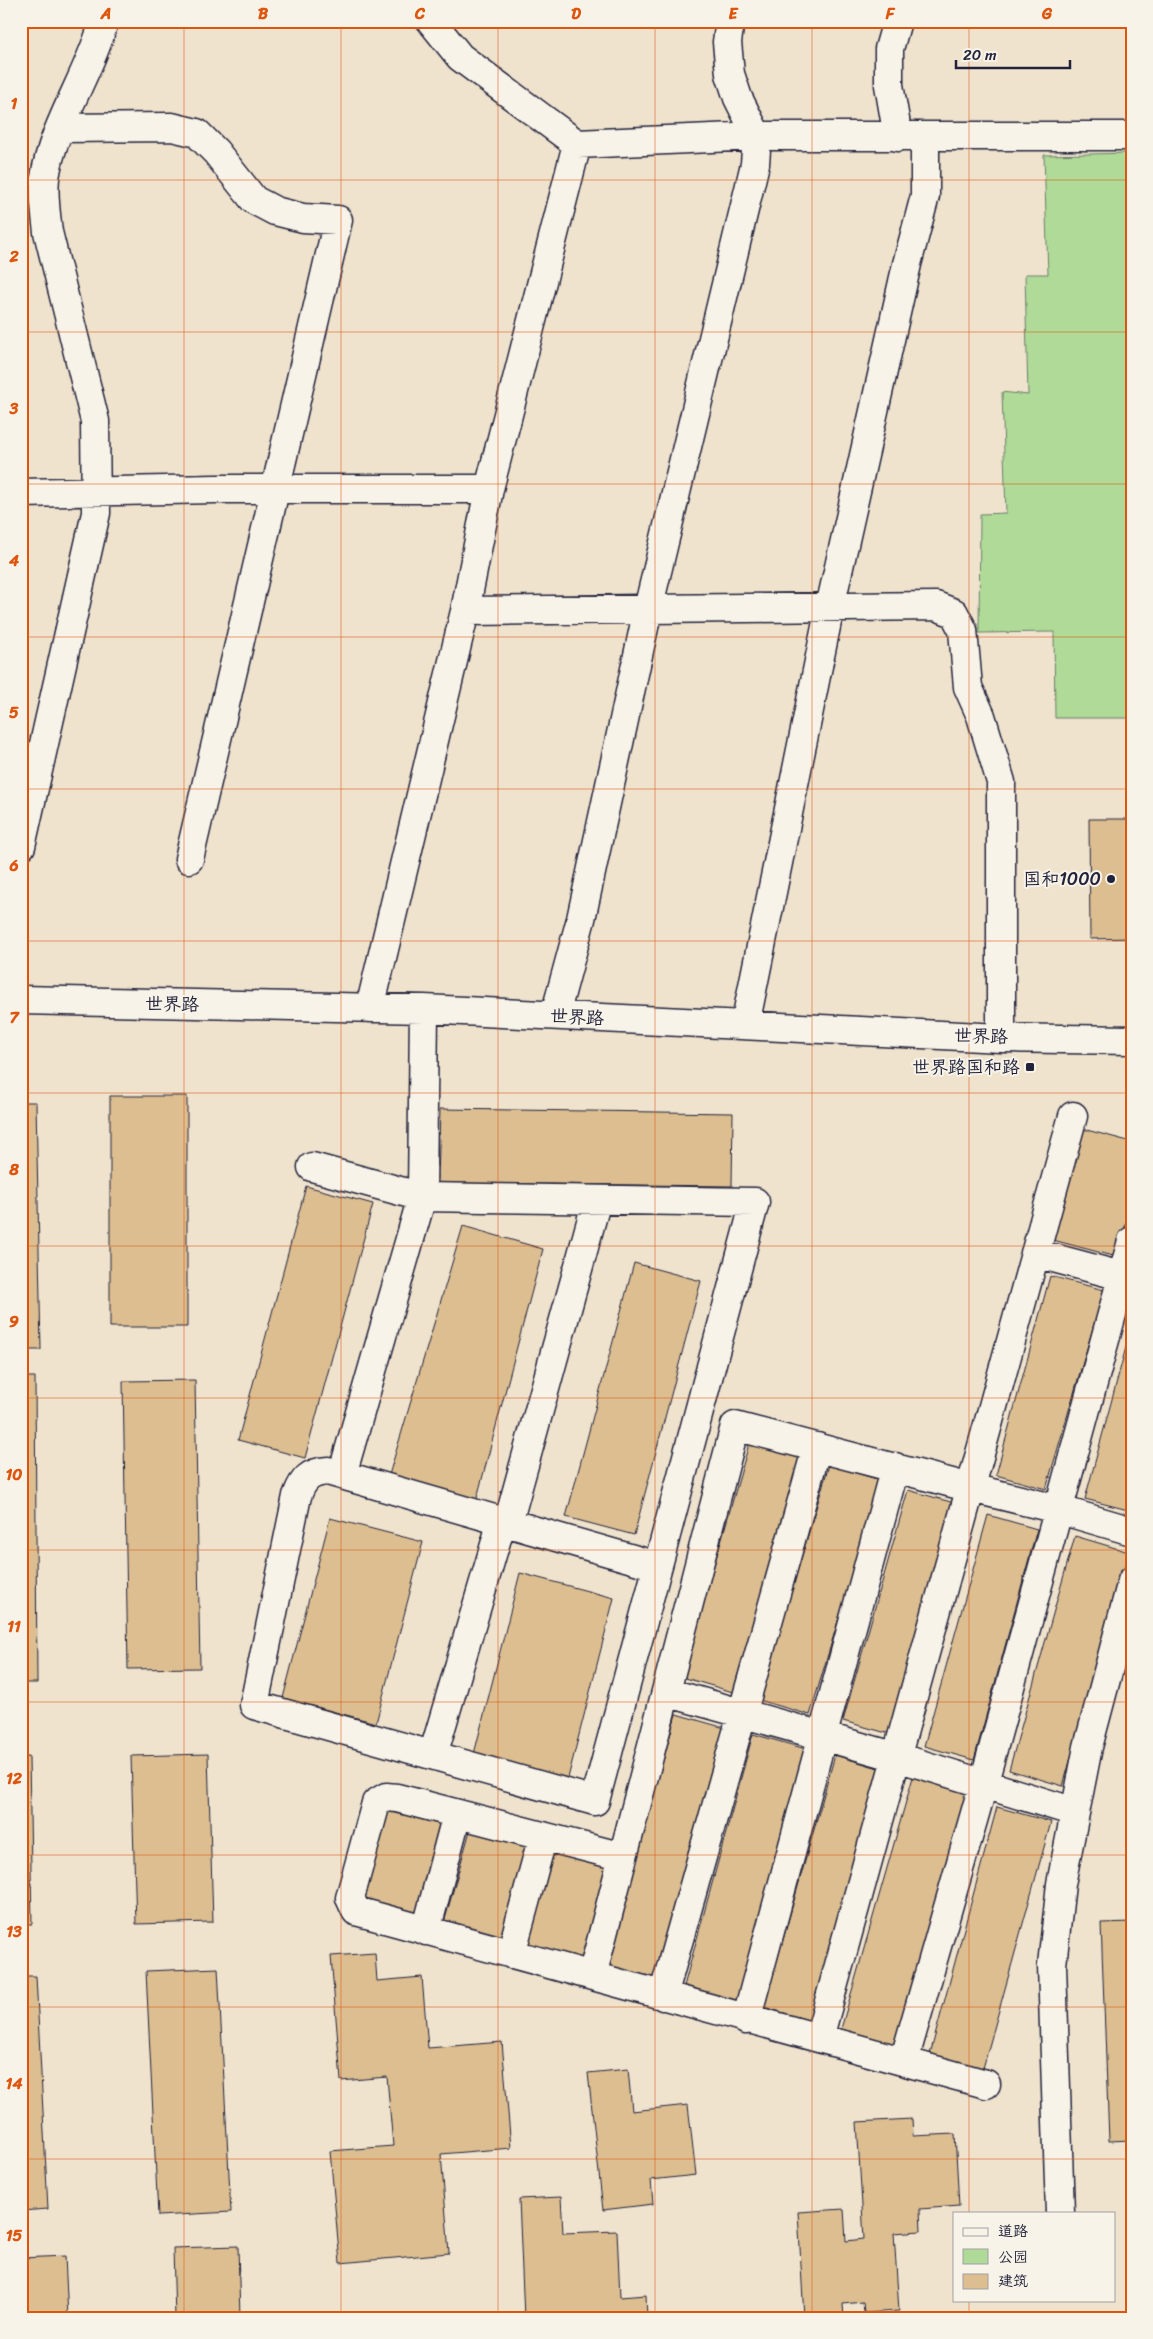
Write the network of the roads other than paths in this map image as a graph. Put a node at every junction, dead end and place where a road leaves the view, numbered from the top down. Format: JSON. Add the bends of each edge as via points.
{"nodes":[{"id":1,"x":104,"y":21,"type":"edge"},
{"id":2,"x":431,"y":21,"type":"edge"},
{"id":3,"x":730,"y":21,"type":"edge"},
{"id":4,"x":897,"y":21,"type":"edge"},
{"id":5,"x":61,"y":128,"type":"junction"},
{"id":6,"x":757,"y":136,"type":"junction"},
{"id":7,"x":1132,"y":136,"type":"edge"},
{"id":8,"x":898,"y":137,"type":"junction"},
{"id":9,"x":925,"y":137,"type":"junction"},
{"id":10,"x":577,"y":144,"type":"junction"},
{"id":11,"x":275,"y":489,"type":"junction"},
{"id":12,"x":490,"y":489,"type":"junction"},
{"id":13,"x":96,"y":490,"type":"junction"},
{"id":14,"x":21,"y":492,"type":"edge"},
{"id":15,"x":830,"y":607,"type":"junction"},
{"id":16,"x":648,"y":609,"type":"junction"},
{"id":17,"x":465,"y":611,"type":"junction"},
{"id":18,"x":21,"y":846,"type":"edge"},
{"id":19,"x":189,"y":859,"type":"dead end"},
{"id":20,"x":21,"y":1000,"type":"edge"},
{"id":21,"x":370,"y":1008,"type":"junction"},
{"id":22,"x":424,"y":1009,"type":"junction"},
{"id":23,"x":555,"y":1015,"type":"junction"},
{"id":24,"x":745,"y":1025,"type":"junction"},
{"id":25,"x":1001,"y":1038,"type":"junction"},
{"id":26,"x":1132,"y":1040,"type":"edge"},
{"id":27,"x":1073,"y":1116,"type":"dead end"},
{"id":28,"x":312,"y":1167,"type":"dead end"},
{"id":29,"x":422,"y":1197,"type":"junction"},
{"id":30,"x":597,"y":1200,"type":"junction"},
{"id":31,"x":1035,"y":1253,"type":"junction"},
{"id":32,"x":1127,"y":1262,"type":"edge"},
{"id":33,"x":817,"y":1446,"type":"junction"},
{"id":34,"x":895,"y":1467,"type":"junction"},
{"id":35,"x":342,"y":1475,"type":"junction"},
{"id":36,"x":971,"y":1488,"type":"junction"},
{"id":37,"x":1057,"y":1508,"type":"junction"},
{"id":38,"x":505,"y":1522,"type":"junction"},
{"id":39,"x":1132,"y":1531,"type":"edge"},
{"id":40,"x":657,"y":1566,"type":"junction"},
{"id":41,"x":1132,"y":1581,"type":"edge"},
{"id":42,"x":666,"y":1692,"type":"junction"},
{"id":43,"x":742,"y":1714,"type":"junction"},
{"id":44,"x":822,"y":1737,"type":"junction"},
{"id":45,"x":433,"y":1755,"type":"junction"},
{"id":46,"x":897,"y":1756,"type":"junction"},
{"id":47,"x":984,"y":1782,"type":"junction"},
{"id":48,"x":1075,"y":1812,"type":"junction"},
{"id":49,"x":457,"y":1814,"type":"junction"},
{"id":50,"x":543,"y":1836,"type":"junction"},
{"id":51,"x":623,"y":1857,"type":"junction"},
{"id":52,"x":426,"y":1931,"type":"junction"},
{"id":53,"x":511,"y":1954,"type":"junction"},
{"id":54,"x":592,"y":1976,"type":"junction"},
{"id":55,"x":663,"y":1996,"type":"junction"},
{"id":56,"x":746,"y":2020,"type":"junction"},
{"id":57,"x":819,"y":2038,"type":"junction"},
{"id":58,"x":904,"y":2061,"type":"junction"},
{"id":59,"x":986,"y":2084,"type":"dead end"},
{"id":60,"x":1060,"y":2212,"type":"edge"}],
"edges":[{"from":1,"to":5,"type":"street","via":[[97,47]]},
{"from":2,"to":10,"type":"street","via":[[460,57]]},
{"from":3,"to":6,"type":"street","via":[[727,42],[730,74]]},
{"from":4,"to":8,"type":"street","via":[[889,49],[889,84]]},
{"from":5,"to":11,"type":"street","via":[[172,128],[197,133],[254,200],[275,211],[303,218],[338,220]]},
{"from":5,"to":13,"type":"street","via":[[46,178],[45,201],[48,232],[94,421]]},
{"from":6,"to":8,"type":"street"},
{"from":6,"to":10,"type":"street"},
{"from":6,"to":16,"type":"street","via":[[755,164],[736,247]]},
{"from":7,"to":9,"type":"street"},
{"from":8,"to":9,"type":"street"},
{"from":9,"to":15,"type":"street","via":[[925,196]]},
{"from":10,"to":12,"type":"street"},
{"from":11,"to":12,"type":"street"},
{"from":11,"to":13,"type":"street"},
{"from":11,"to":19,"type":"street"},
{"from":12,"to":17,"type":"street"},
{"from":13,"to":14,"type":"street"},
{"from":13,"to":18,"type":"street","via":[[96,513],[87,561]]},
{"from":15,"to":16,"type":"street"},
{"from":15,"to":24,"type":"street"},
{"from":15,"to":25,"type":"street","via":[[936,606],[954,613],[963,630],[968,687],[981,716],[1001,782]]},
{"from":16,"to":17,"type":"street"},
{"from":16,"to":23,"type":"street","via":[[581,920]]},
{"from":17,"to":21,"type":"street"},
{"from":20,"to":21,"type":"street","name":"世界路"},
{"from":21,"to":22,"type":"street","name":"世界路"},
{"from":22,"to":23,"type":"street","name":"世界路"},
{"from":22,"to":29,"type":"street"},
{"from":23,"to":24,"type":"street","name":"世界路"},
{"from":24,"to":25,"type":"street","name":"世界路"},
{"from":25,"to":26,"type":"street","name":"世界路"},
{"from":27,"to":31,"type":"street"},
{"from":28,"to":29,"type":"street"},
{"from":29,"to":30,"type":"street"},
{"from":29,"to":35,"type":"street"},
{"from":30,"to":38,"type":"street"},
{"from":30,"to":40,"type":"street","via":[[755,1202]]},
{"from":31,"to":32,"type":"street"},
{"from":31,"to":36,"type":"street"},
{"from":32,"to":37,"type":"street"},
{"from":33,"to":34,"type":"street"},
{"from":33,"to":42,"type":"street","via":[[735,1426]]},
{"from":33,"to":43,"type":"street"},
{"from":34,"to":36,"type":"street"},
{"from":34,"to":44,"type":"street"},
{"from":35,"to":38,"type":"street"},
{"from":35,"to":45,"type":"street","via":[[314,1472],[302,1482],[254,1705]]},
{"from":36,"to":37,"type":"street"},
{"from":36,"to":46,"type":"street"},
{"from":37,"to":39,"type":"street"},
{"from":37,"to":47,"type":"street"},
{"from":38,"to":40,"type":"street"},
{"from":38,"to":45,"type":"street"},
{"from":40,"to":45,"type":"street","via":[[594,1801]]},
{"from":41,"to":48,"type":"street","via":[[1088,1747]]},
{"from":42,"to":43,"type":"street"},
{"from":42,"to":51,"type":"street"},
{"from":43,"to":44,"type":"street"},
{"from":43,"to":55,"type":"street"},
{"from":44,"to":46,"type":"street"},
{"from":44,"to":56,"type":"street"},
{"from":46,"to":47,"type":"street"},
{"from":46,"to":57,"type":"street"},
{"from":47,"to":48,"type":"street"},
{"from":47,"to":58,"type":"street"},
{"from":48,"to":60,"type":"street","via":[[1060,1884],[1052,1965]]},
{"from":49,"to":50,"type":"street"},
{"from":49,"to":52,"type":"street"},
{"from":49,"to":52,"type":"street","via":[[397,1798],[386,1798],[376,1803],[350,1898],[356,1911]]},
{"from":50,"to":51,"type":"street"},
{"from":50,"to":53,"type":"street"},
{"from":51,"to":54,"type":"street"},
{"from":52,"to":53,"type":"street"},
{"from":53,"to":54,"type":"street"},
{"from":54,"to":55,"type":"street"},
{"from":55,"to":56,"type":"street"},
{"from":56,"to":57,"type":"street"},
{"from":57,"to":58,"type":"street"},
{"from":58,"to":59,"type":"street"}]}
